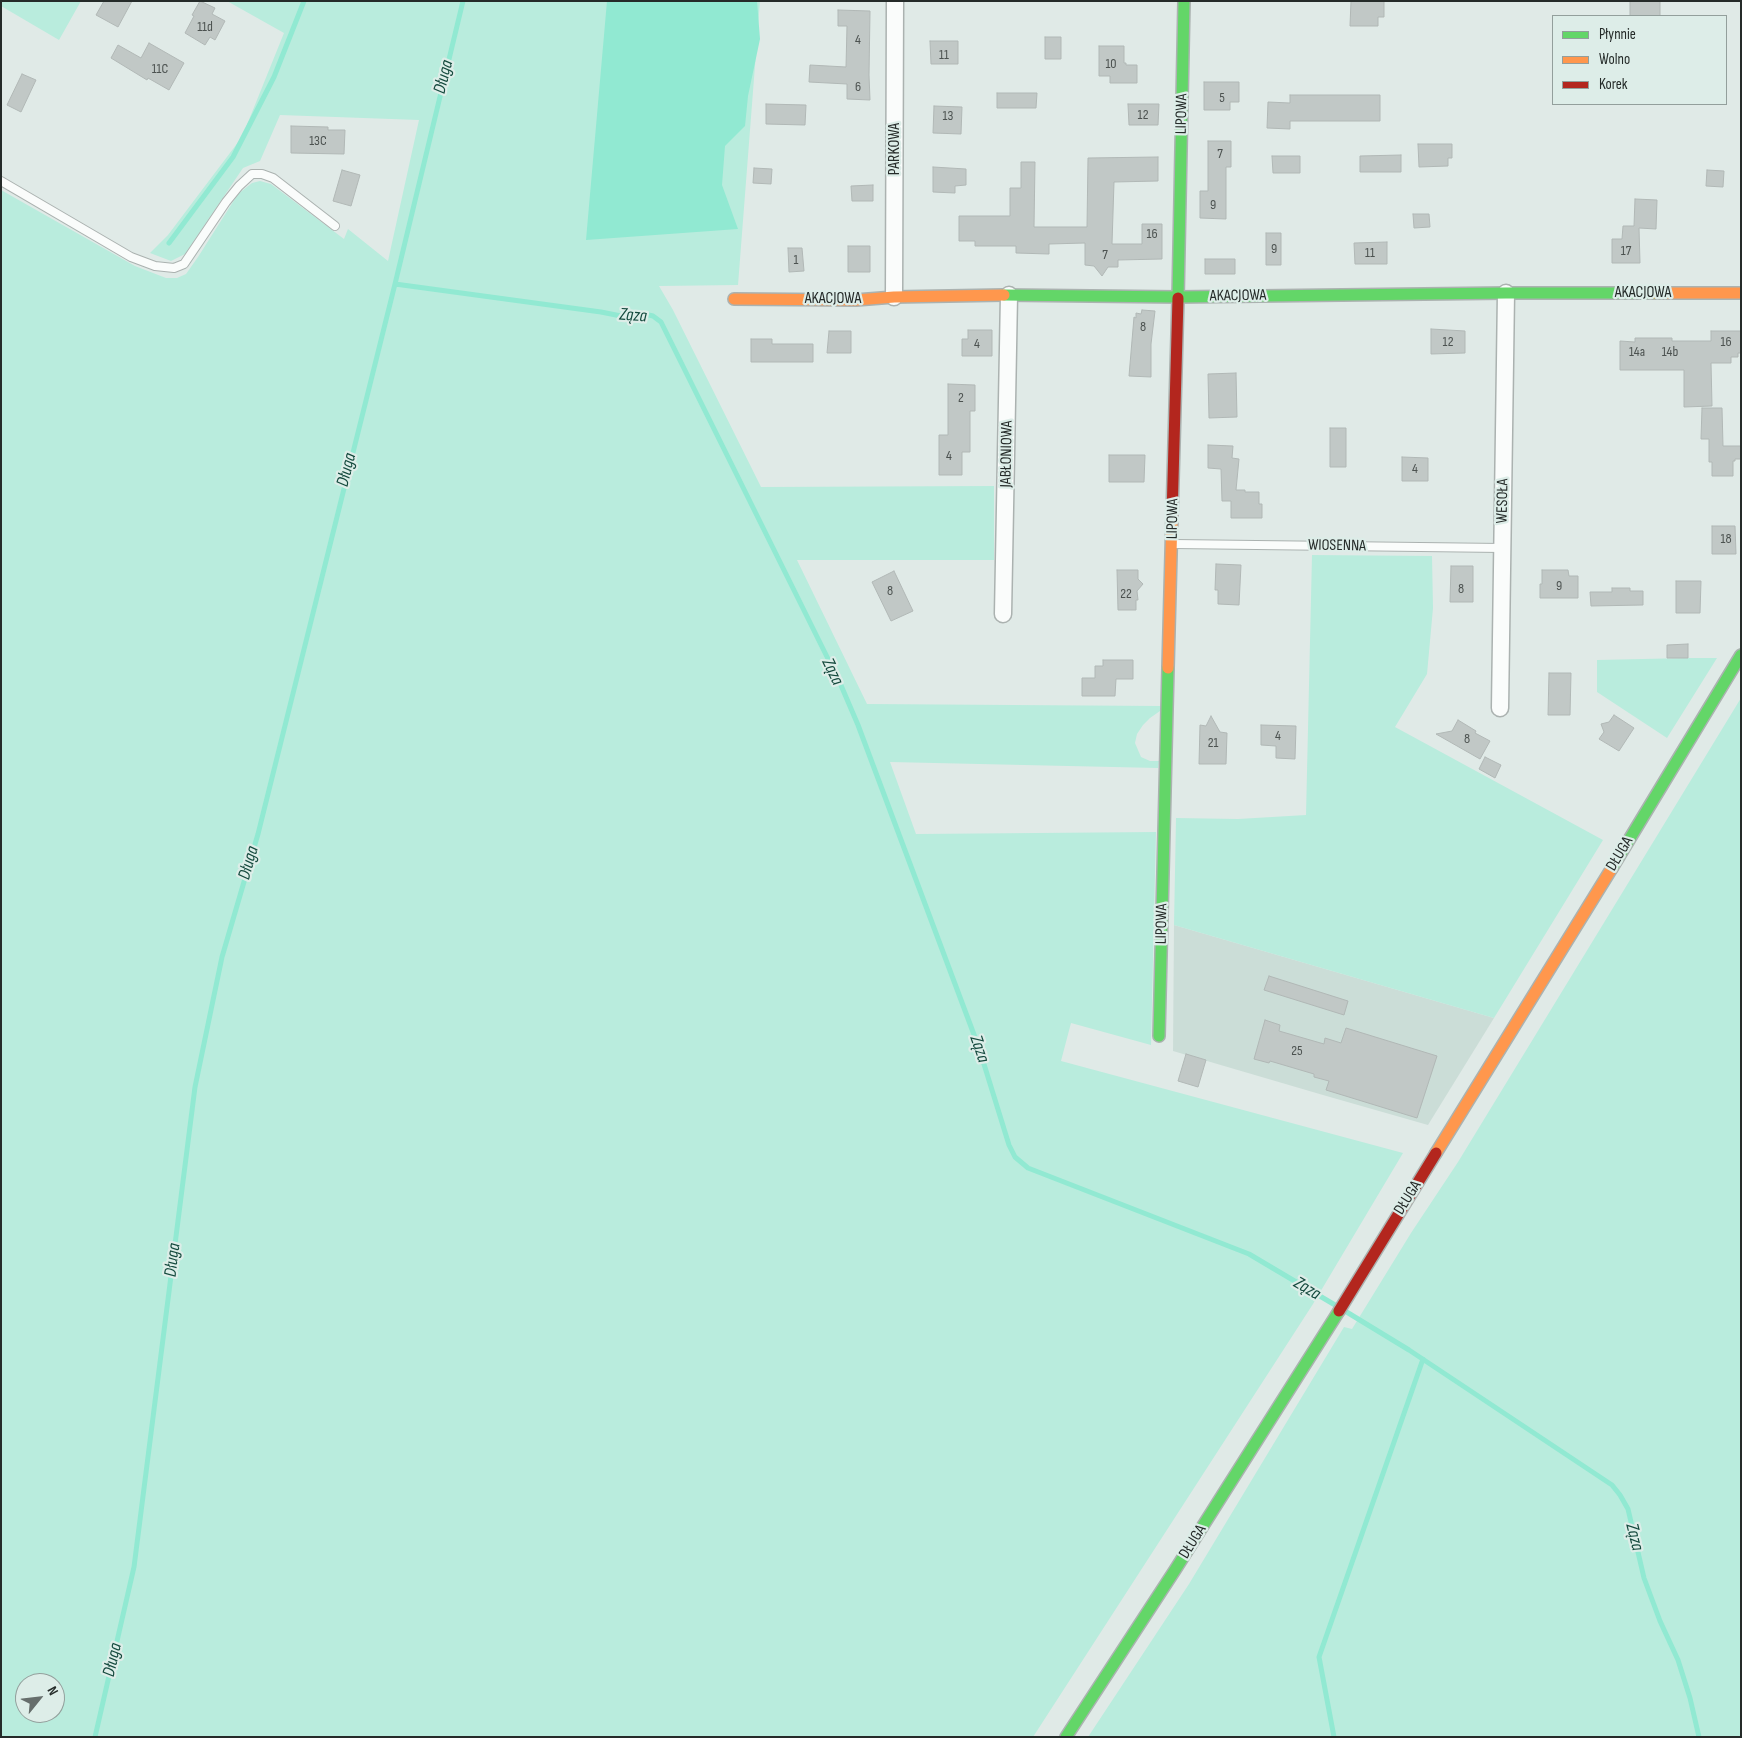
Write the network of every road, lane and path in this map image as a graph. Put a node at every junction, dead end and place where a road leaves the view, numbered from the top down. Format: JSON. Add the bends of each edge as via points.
{"nodes":[{"id":1,"x":895,"y":1,"type":"edge"},
{"id":2,"x":1184,"y":1,"type":"edge"},
{"id":3,"x":1,"y":181,"type":"edge"},
{"id":4,"x":335,"y":226,"type":"dead end"},
{"id":5,"x":1741,"y":293,"type":"edge"},
{"id":6,"x":1506,"y":294,"type":"junction"},
{"id":7,"x":1009,"y":295,"type":"junction"},
{"id":8,"x":894,"y":297,"type":"junction"},
{"id":9,"x":1178,"y":297,"type":"junction"},
{"id":10,"x":734,"y":299,"type":"dead end"},
{"id":11,"x":1172,"y":544,"type":"junction"},
{"id":12,"x":1502,"y":548,"type":"junction"},
{"id":13,"x":1003,"y":614,"type":"dead end"},
{"id":14,"x":1741,"y":655,"type":"edge"},
{"id":15,"x":1500,"y":708,"type":"dead end"},
{"id":16,"x":1159,"y":1036,"type":"dead end"},
{"id":17,"x":1066,"y":1737,"type":"edge"}],
"edges":[{"from":1,"to":8,"type":"street","name":"PARKOWA"},
{"from":2,"to":9,"type":"street","name":"LIPOWA"},
{"from":3,"to":4,"type":"lane","via":[[131,257],[154,266],[174,268],[184,264],[226,202],[252,174],[274,178]]},
{"from":5,"to":6,"type":"street","name":"AKACJOWA"},
{"from":6,"to":9,"type":"street","name":"AKACJOWA"},
{"from":6,"to":12,"type":"street","name":"WESOŁA"},
{"from":7,"to":8,"type":"street","name":"AKACJOWA"},
{"from":7,"to":9,"type":"street","name":"AKACJOWA"},
{"from":7,"to":13,"type":"street","name":"JABŁONIOWA"},
{"from":8,"to":10,"type":"street","name":"AKACJOWA","via":[[856,300]]},
{"from":9,"to":11,"type":"street","name":"LIPOWA"},
{"from":11,"to":12,"type":"lane","name":"WIOSENNA"},
{"from":11,"to":16,"type":"street","name":"LIPOWA"},
{"from":12,"to":15,"type":"street","name":"WESOŁA"},
{"from":14,"to":17,"type":"street","name":"DŁUGA","via":[[1331,1323]]}]}
